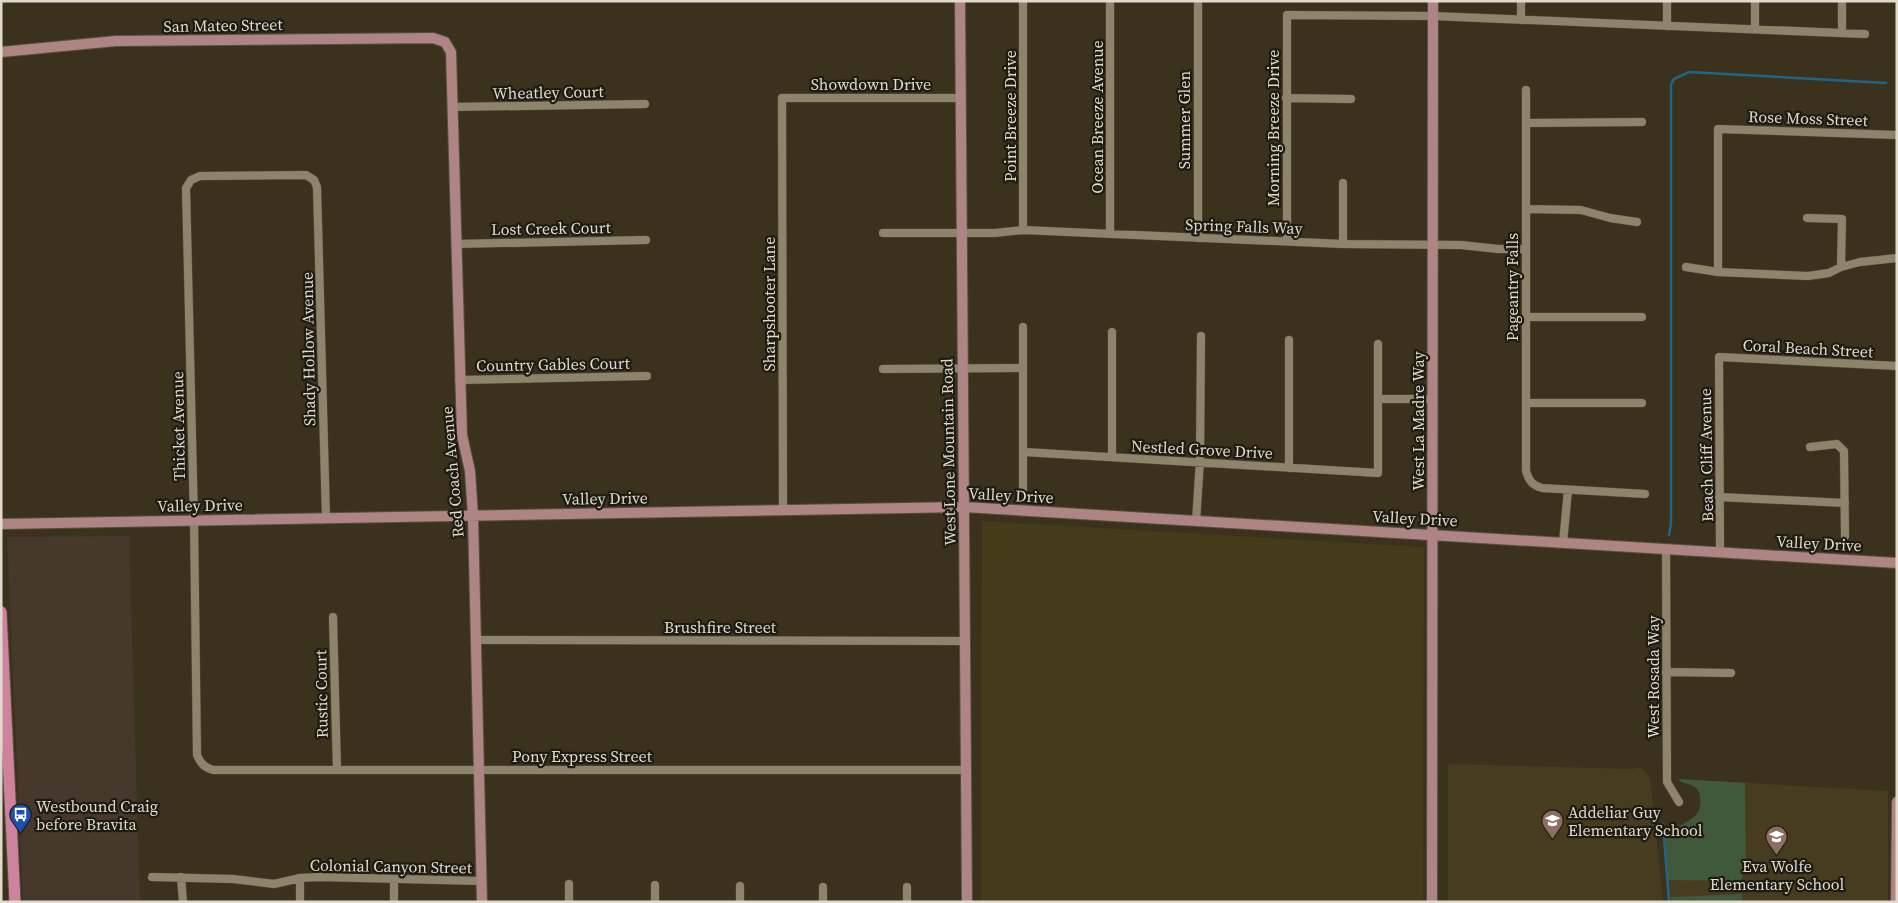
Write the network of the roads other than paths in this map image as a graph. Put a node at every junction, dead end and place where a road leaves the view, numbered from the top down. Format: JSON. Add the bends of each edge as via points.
{"nodes":[{"id":1,"x":960,"y":1,"type":"edge"},
{"id":2,"x":1023,"y":1,"type":"edge"},
{"id":3,"x":1110,"y":1,"type":"edge"},
{"id":4,"x":1198,"y":1,"type":"edge"},
{"id":5,"x":1433,"y":1,"type":"edge"},
{"id":6,"x":1521,"y":1,"type":"edge"},
{"id":7,"x":1667,"y":1,"type":"edge"},
{"id":8,"x":1755,"y":1,"type":"edge"},
{"id":9,"x":1842,"y":1,"type":"edge"},
{"id":10,"x":1433,"y":16,"type":"junction"},
{"id":11,"x":1521,"y":20,"type":"junction"},
{"id":12,"x":1667,"y":26,"type":"junction"},
{"id":13,"x":1755,"y":29,"type":"junction"},
{"id":14,"x":1842,"y":33,"type":"junction"},
{"id":15,"x":1865,"y":34,"type":"dead end"},
{"id":16,"x":445,"y":42,"type":"joint"},
{"id":17,"x":1,"y":52,"type":"edge"},
{"id":18,"x":1526,"y":90,"type":"dead end"},
{"id":19,"x":782,"y":98,"type":"joint"},
{"id":20,"x":960,"y":98,"type":"junction"},
{"id":21,"x":1286,"y":98,"type":"junction"},
{"id":22,"x":1350,"y":99,"type":"dead end"},
{"id":23,"x":645,"y":104,"type":"dead end"},
{"id":24,"x":452,"y":107,"type":"junction"},
{"id":25,"x":1526,"y":122,"type":"junction"},
{"id":26,"x":1642,"y":122,"type":"dead end"},
{"id":27,"x":1897,"y":135,"type":"edge"},
{"id":28,"x":314,"y":180,"type":"joint"},
{"id":29,"x":1343,"y":183,"type":"dead end"},
{"id":30,"x":1526,"y":209,"type":"junction"},
{"id":31,"x":1807,"y":218,"type":"dead end"},
{"id":32,"x":1637,"y":222,"type":"dead end"},
{"id":33,"x":1023,"y":230,"type":"junction"},
{"id":34,"x":882,"y":233,"type":"dead end"},
{"id":35,"x":961,"y":233,"type":"junction"},
{"id":36,"x":1110,"y":234,"type":"junction"},
{"id":37,"x":1198,"y":238,"type":"junction"},
{"id":38,"x":646,"y":240,"type":"dead end"},
{"id":39,"x":1287,"y":241,"type":"junction"},
{"id":40,"x":456,"y":244,"type":"junction"},
{"id":41,"x":1343,"y":244,"type":"junction"},
{"id":42,"x":1434,"y":244,"type":"junction"},
{"id":43,"x":1526,"y":249,"type":"junction"},
{"id":44,"x":1897,"y":258,"type":"edge"},
{"id":45,"x":1686,"y":267,"type":"dead end"},
{"id":46,"x":1841,"y":267,"type":"junction"},
{"id":47,"x":1718,"y":272,"type":"junction"},
{"id":48,"x":1642,"y":316,"type":"dead end"},
{"id":49,"x":1526,"y":317,"type":"junction"},
{"id":50,"x":1023,"y":327,"type":"dead end"},
{"id":51,"x":1112,"y":332,"type":"dead end"},
{"id":52,"x":1201,"y":336,"type":"dead end"},
{"id":53,"x":1289,"y":340,"type":"dead end"},
{"id":54,"x":1378,"y":344,"type":"dead end"},
{"id":55,"x":1718,"y":357,"type":"joint"},
{"id":56,"x":1897,"y":366,"type":"edge"},
{"id":57,"x":962,"y":368,"type":"junction"},
{"id":58,"x":1023,"y":368,"type":"junction"},
{"id":59,"x":883,"y":369,"type":"dead end"},
{"id":60,"x":647,"y":376,"type":"dead end"},
{"id":61,"x":459,"y":380,"type":"junction"},
{"id":62,"x":1378,"y":399,"type":"junction"},
{"id":63,"x":1433,"y":399,"type":"junction"},
{"id":64,"x":1526,"y":403,"type":"junction"},
{"id":65,"x":1642,"y":403,"type":"dead end"},
{"id":66,"x":1810,"y":447,"type":"dead end"},
{"id":67,"x":1024,"y":452,"type":"junction"},
{"id":68,"x":1112,"y":457,"type":"junction"},
{"id":69,"x":1200,"y":461,"type":"junction"},
{"id":70,"x":1289,"y":468,"type":"junction"},
{"id":71,"x":1023,"y":489,"type":"dead end"},
{"id":72,"x":1568,"y":490,"type":"junction"},
{"id":73,"x":1645,"y":494,"type":"dead end"},
{"id":74,"x":1719,"y":497,"type":"junction"},
{"id":75,"x":1845,"y":503,"type":"junction"},
{"id":76,"x":964,"y":507,"type":"junction"},
{"id":77,"x":783,"y":510,"type":"junction"},
{"id":78,"x":474,"y":516,"type":"junction"},
{"id":79,"x":326,"y":518,"type":"junction"},
{"id":80,"x":194,"y":520,"type":"junction"},
{"id":81,"x":1196,"y":521,"type":"junction"},
{"id":82,"x":1,"y":524,"type":"edge"},
{"id":83,"x":1433,"y":534,"type":"junction"},
{"id":84,"x":1845,"y":536,"type":"dead end"},
{"id":85,"x":1563,"y":543,"type":"junction"},
{"id":86,"x":1666,"y":549,"type":"junction"},
{"id":87,"x":1720,"y":552,"type":"junction"},
{"id":88,"x":1897,"y":563,"type":"edge"},
{"id":89,"x":1,"y":612,"type":"edge"},
{"id":90,"x":334,"y":617,"type":"dead end"},
{"id":91,"x":475,"y":640,"type":"junction"},
{"id":92,"x":965,"y":641,"type":"junction"},
{"id":93,"x":1666,"y":672,"type":"junction"},
{"id":94,"x":1731,"y":673,"type":"dead end"},
{"id":95,"x":200,"y":763,"type":"joint"},
{"id":96,"x":337,"y":770,"type":"junction"},
{"id":97,"x":479,"y":770,"type":"junction"},
{"id":98,"x":966,"y":770,"type":"junction"},
{"id":99,"x":5,"y":789,"type":"edge"},
{"id":100,"x":1679,"y":802,"type":"dead end"},
{"id":101,"x":1897,"y":802,"type":"edge"},
{"id":102,"x":152,"y":877,"type":"dead end"},
{"id":103,"x":181,"y":877,"type":"junction"},
{"id":104,"x":300,"y":878,"type":"junction"},
{"id":105,"x":394,"y":879,"type":"junction"},
{"id":106,"x":481,"y":881,"type":"junction"},
{"id":107,"x":569,"y":884,"type":"dead end"},
{"id":108,"x":655,"y":885,"type":"dead end"},
{"id":109,"x":740,"y":886,"type":"dead end"},
{"id":110,"x":823,"y":886,"type":"dead end"},
{"id":111,"x":907,"y":887,"type":"dead end"},
{"id":112,"x":14,"y":902,"type":"edge"},
{"id":113,"x":182,"y":902,"type":"edge"},
{"id":114,"x":300,"y":902,"type":"edge"},
{"id":115,"x":394,"y":902,"type":"edge"},
{"id":116,"x":482,"y":902,"type":"edge"},
{"id":117,"x":569,"y":902,"type":"edge"},
{"id":118,"x":655,"y":902,"type":"edge"},
{"id":119,"x":740,"y":902,"type":"edge"},
{"id":120,"x":823,"y":902,"type":"edge"},
{"id":121,"x":907,"y":902,"type":"edge"},
{"id":122,"x":967,"y":902,"type":"edge"},
{"id":123,"x":1432,"y":902,"type":"edge"},
{"id":124,"x":1896,"y":902,"type":"edge"}],
"edges":[{"from":1,"to":20,"type":"street","name":"West Lone Mountain Road"},
{"from":2,"to":33,"type":"street","name":"Point Breeze Drive"},
{"from":3,"to":36,"type":"street","name":"Ocean Breeze Avenue"},
{"from":4,"to":37,"type":"street","name":"Summer Glen"},
{"from":5,"to":10,"type":"street","name":"West La Madre Way"},
{"from":6,"to":11,"type":"street"},
{"from":7,"to":12,"type":"street"},
{"from":8,"to":13,"type":"street"},
{"from":9,"to":14,"type":"street"},
{"from":10,"to":11,"type":"street"},
{"from":10,"to":21,"type":"street","name":"Morning Breeze Drive","via":[[1287,15]]},
{"from":10,"to":42,"type":"street","name":"West La Madre Way"},
{"from":11,"to":12,"type":"street"},
{"from":12,"to":13,"type":"street"},
{"from":13,"to":14,"type":"street"},
{"from":14,"to":15,"type":"street"},
{"from":16,"to":17,"type":"street","name":"San Mateo Street","via":[[433,38],[116,41]]},
{"from":16,"to":24,"type":"street","name":"Red Coach Avenue","via":[[451,52]]},
{"from":18,"to":25,"type":"street","name":"Pageantry Falls"},
{"from":19,"to":20,"type":"street","name":"Showdown Drive"},
{"from":19,"to":77,"type":"street","name":"Sharpshooter Lane"},
{"from":20,"to":35,"type":"street","name":"West Lone Mountain Road"},
{"from":21,"to":22,"type":"street"},
{"from":21,"to":39,"type":"street","name":"Morning Breeze Drive"},
{"from":23,"to":24,"type":"street","name":"Wheatley Court"},
{"from":24,"to":40,"type":"street","name":"Red Coach Avenue"},
{"from":25,"to":26,"type":"street"},
{"from":25,"to":30,"type":"street","name":"Pageantry Falls"},
{"from":27,"to":47,"type":"street","name":"Rose Moss Street","via":[[1718,128]]},
{"from":28,"to":79,"type":"street","name":"Shady Hollow Avenue","via":[[317,188]]},
{"from":28,"to":80,"type":"street","name":"Thicket Avenue","via":[[306,175],[200,176],[191,180],[186,188]]},
{"from":29,"to":41,"type":"street"},
{"from":30,"to":32,"type":"street","via":[[1581,210]]},
{"from":30,"to":43,"type":"street","name":"Pageantry Falls"},
{"from":31,"to":46,"type":"street","via":[[1842,219]]},
{"from":33,"to":35,"type":"street","name":"Spring Falls Way"},
{"from":33,"to":36,"type":"street","name":"Spring Falls Way"},
{"from":34,"to":35,"type":"street","name":"Spring Falls Way"},
{"from":35,"to":57,"type":"street","name":"West Lone Mountain Road"},
{"from":36,"to":37,"type":"street","name":"Spring Falls Way"},
{"from":37,"to":39,"type":"street","name":"Spring Falls Way"},
{"from":38,"to":40,"type":"street","name":"Lost Creek Court"},
{"from":39,"to":41,"type":"street","name":"Spring Falls Way"},
{"from":40,"to":61,"type":"street","name":"Red Coach Avenue"},
{"from":41,"to":42,"type":"street","name":"Spring Falls Way"},
{"from":42,"to":43,"type":"street","name":"Spring Falls Way"},
{"from":42,"to":63,"type":"street","name":"West La Madre Way"},
{"from":43,"to":49,"type":"street","name":"Pageantry Falls"},
{"from":44,"to":46,"type":"street"},
{"from":45,"to":47,"type":"street"},
{"from":46,"to":47,"type":"street","via":[[1829,273],[1808,276]]},
{"from":48,"to":49,"type":"street"},
{"from":49,"to":64,"type":"street","name":"Pageantry Falls"},
{"from":50,"to":58,"type":"street"},
{"from":51,"to":68,"type":"street"},
{"from":52,"to":69,"type":"street"},
{"from":53,"to":70,"type":"street"},
{"from":54,"to":62,"type":"street"},
{"from":55,"to":56,"type":"street","name":"Coral Beach Street"},
{"from":55,"to":74,"type":"street","name":"Beach Cliff Avenue"},
{"from":57,"to":58,"type":"street"},
{"from":57,"to":59,"type":"street"},
{"from":57,"to":76,"type":"street","name":"West Lone Mountain Road"},
{"from":58,"to":67,"type":"street"},
{"from":60,"to":61,"type":"street","name":"Country Gables Court"},
{"from":61,"to":78,"type":"street","name":"Red Coach Avenue","via":[[462,435],[470,471]]},
{"from":62,"to":63,"type":"street"},
{"from":62,"to":70,"type":"street","name":"Nestled Grove Drive","via":[[1378,473]]},
{"from":63,"to":83,"type":"street","name":"West La Madre Way"},
{"from":64,"to":65,"type":"street"},
{"from":64,"to":72,"type":"street","name":"Pageantry Falls","via":[[1526,471],[1531,483],[1542,488]]},
{"from":66,"to":75,"type":"street","via":[[1837,444],[1844,451]]},
{"from":67,"to":68,"type":"street","name":"Nestled Grove Drive"},
{"from":67,"to":71,"type":"street"},
{"from":68,"to":69,"type":"street","name":"Nestled Grove Drive"},
{"from":69,"to":70,"type":"street","name":"Nestled Grove Drive"},
{"from":69,"to":81,"type":"street"},
{"from":72,"to":73,"type":"street"},
{"from":72,"to":85,"type":"street"},
{"from":74,"to":75,"type":"street"},
{"from":74,"to":87,"type":"street","name":"Beach Cliff Avenue"},
{"from":75,"to":84,"type":"street"},
{"from":76,"to":77,"type":"street","name":"Valley Drive"},
{"from":76,"to":81,"type":"street","name":"Valley Drive"},
{"from":76,"to":92,"type":"street","name":"West Lone Mountain Road"},
{"from":77,"to":78,"type":"street","name":"Valley Drive"},
{"from":78,"to":79,"type":"street","name":"Valley Drive"},
{"from":78,"to":91,"type":"street","name":"Red Coach Avenue"},
{"from":79,"to":80,"type":"street","name":"Valley Drive"},
{"from":80,"to":82,"type":"street","name":"Valley Drive"},
{"from":80,"to":95,"type":"street","name":"Thicket Avenue","via":[[197,755]]},
{"from":81,"to":83,"type":"street","name":"Valley Drive"},
{"from":83,"to":85,"type":"street","name":"Valley Drive"},
{"from":83,"to":123,"type":"street","name":"West La Madre Way"},
{"from":85,"to":86,"type":"street","name":"Valley Drive"},
{"from":86,"to":87,"type":"street","name":"Valley Drive"},
{"from":86,"to":93,"type":"street","name":"West Rosada Way"},
{"from":87,"to":88,"type":"street","name":"Valley Drive"},
{"from":89,"to":99,"type":"main road"},
{"from":90,"to":96,"type":"street","name":"Rustic Court"},
{"from":91,"to":92,"type":"street","name":"Brushfire Street"},
{"from":91,"to":97,"type":"street","name":"Red Coach Avenue"},
{"from":92,"to":98,"type":"street","name":"West Lone Mountain Road"},
{"from":93,"to":94,"type":"street"},
{"from":93,"to":100,"type":"street","name":"West Rosada Way","via":[[1667,782]]},
{"from":95,"to":96,"type":"street","name":"Pony Express Street","via":[[213,770]]},
{"from":96,"to":97,"type":"street","name":"Pony Express Street"},
{"from":97,"to":98,"type":"street","name":"Pony Express Street"},
{"from":97,"to":106,"type":"street","name":"Red Coach Avenue"},
{"from":98,"to":122,"type":"street","name":"West Lone Mountain Road"},
{"from":99,"to":112,"type":"main road"},
{"from":101,"to":124,"type":"street"},
{"from":102,"to":103,"type":"street","name":"Colonial Canyon Street"},
{"from":103,"to":104,"type":"street","name":"Colonial Canyon Street","via":[[274,884]]},
{"from":103,"to":113,"type":"street"},
{"from":104,"to":105,"type":"street","name":"Colonial Canyon Street"},
{"from":104,"to":114,"type":"street"},
{"from":105,"to":106,"type":"street","name":"Colonial Canyon Street"},
{"from":105,"to":115,"type":"street"},
{"from":106,"to":116,"type":"street","name":"Red Coach Avenue"},
{"from":107,"to":117,"type":"street"},
{"from":108,"to":118,"type":"street"},
{"from":109,"to":119,"type":"street"},
{"from":110,"to":120,"type":"street"},
{"from":111,"to":121,"type":"street"}]}
